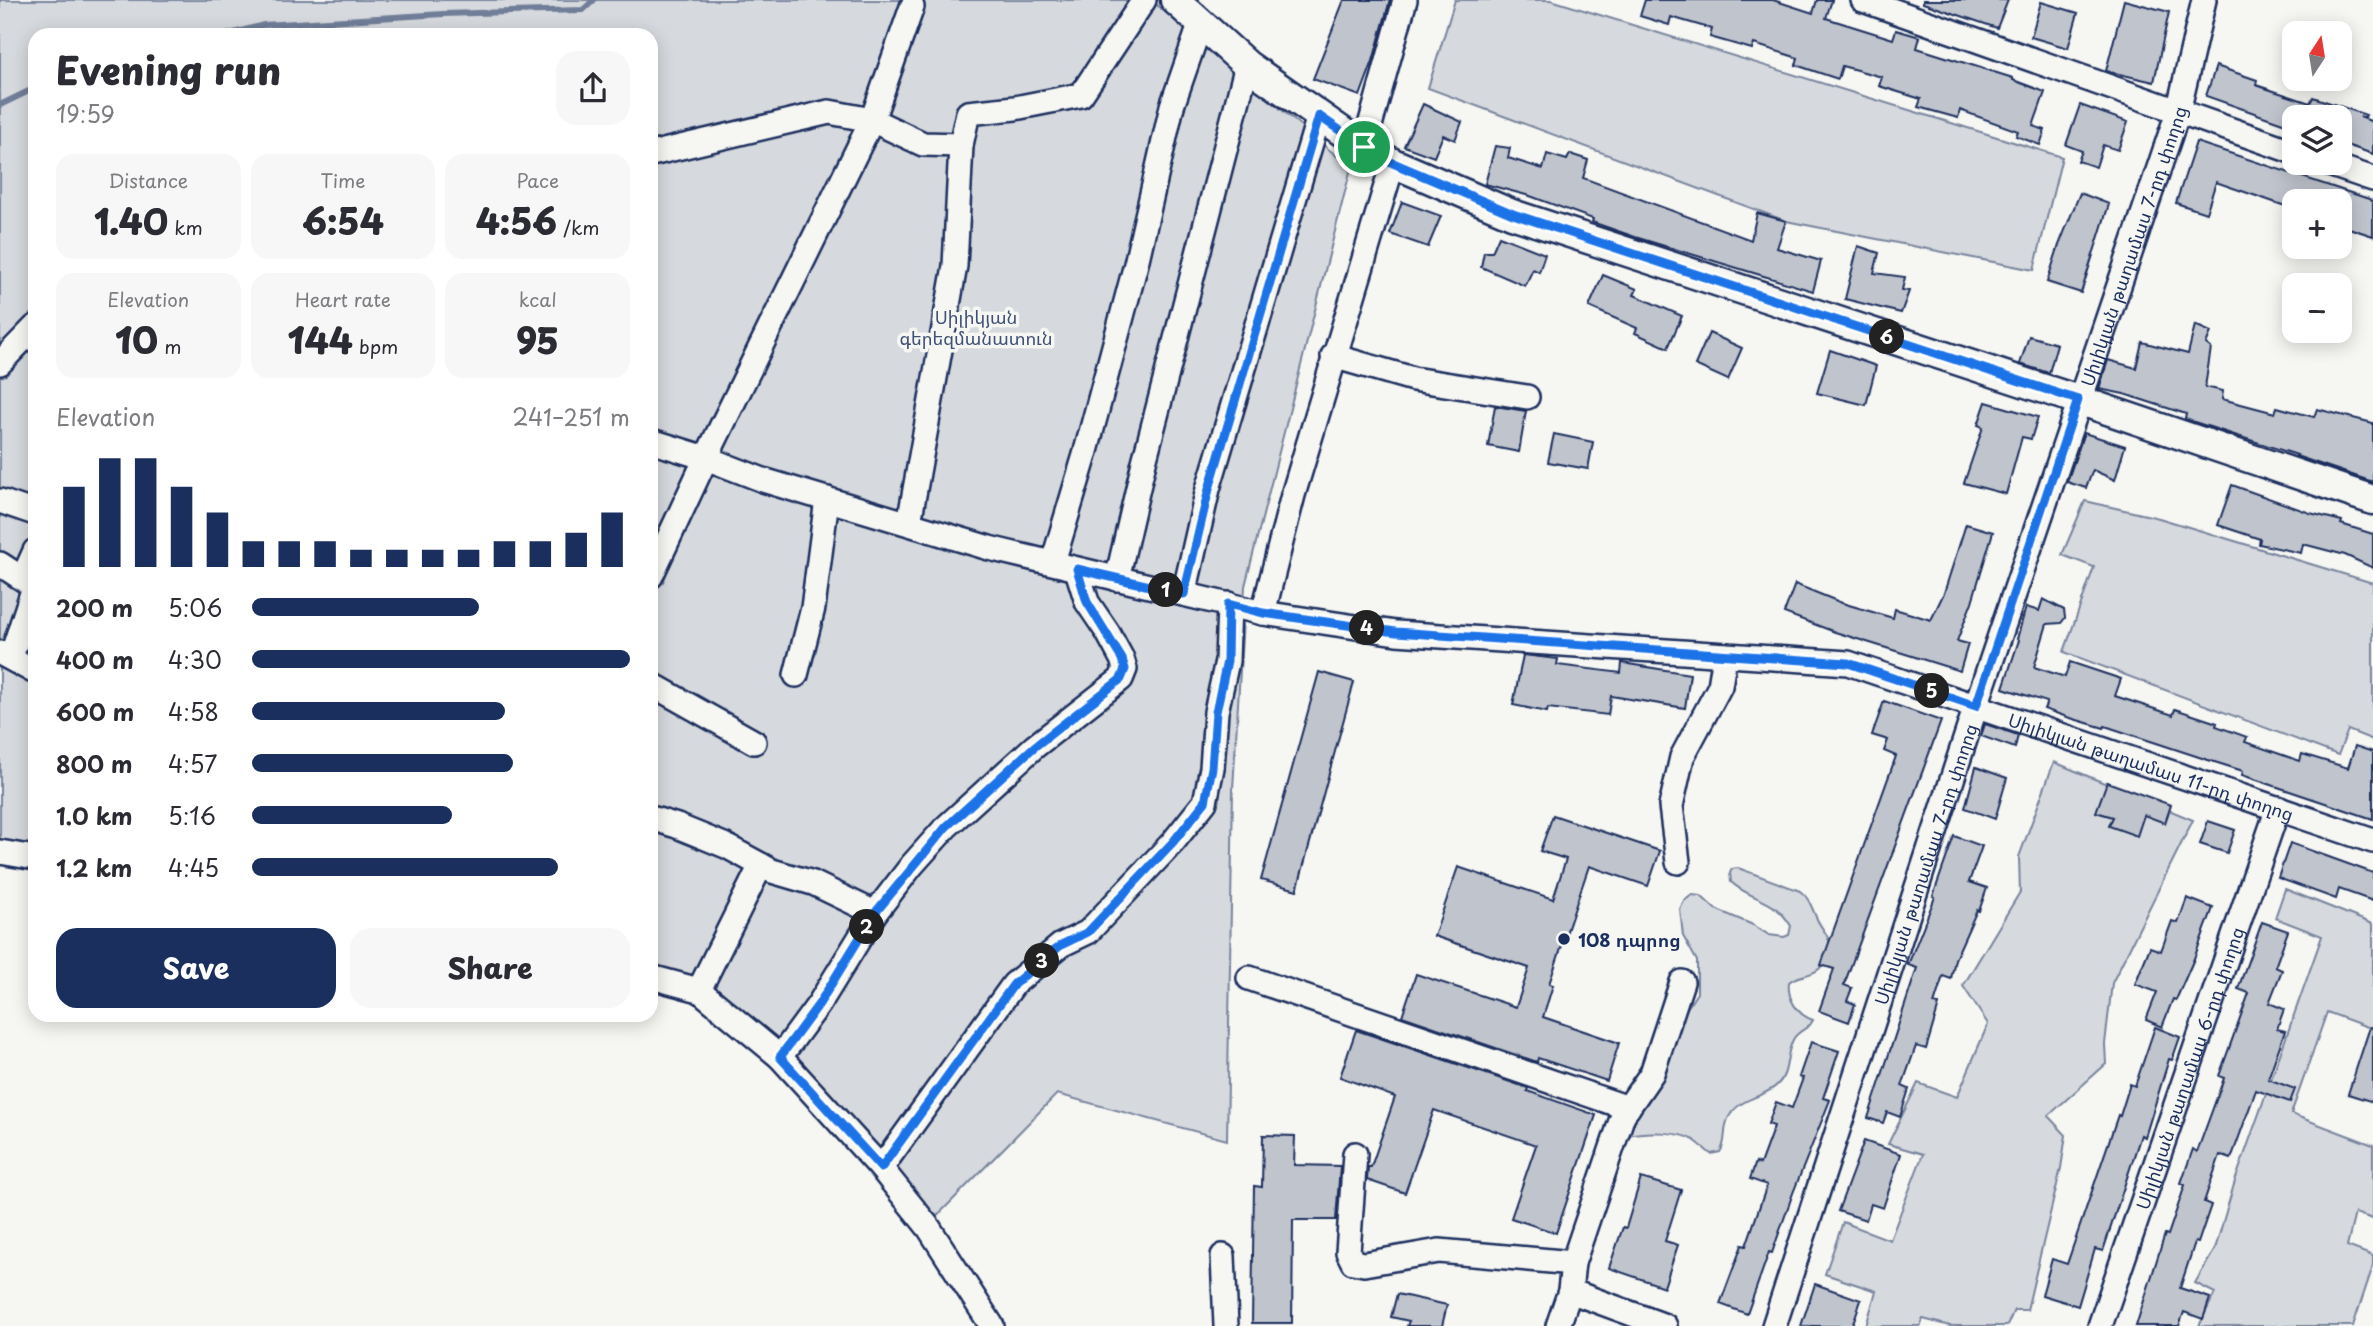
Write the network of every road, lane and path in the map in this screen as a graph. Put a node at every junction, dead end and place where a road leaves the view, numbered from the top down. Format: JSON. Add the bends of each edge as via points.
{"nodes":[{"id":1,"x":1143,"y":0,"type":"edge"},
{"id":2,"x":1175,"y":0,"type":"edge"},
{"id":3,"x":1405,"y":0,"type":"edge"},
{"id":4,"x":1863,"y":0,"type":"edge"},
{"id":5,"x":2204,"y":0,"type":"edge"},
{"id":6,"x":912,"y":7,"type":"dead end"},
{"id":7,"x":1200,"y":25,"type":"junction"},
{"id":8,"x":1247,"y":65,"type":"junction"},
{"id":9,"x":2178,"y":112,"type":"junction"},
{"id":10,"x":1319,"y":116,"type":"junction"},
{"id":11,"x":872,"y":120,"type":"junction"},
{"id":12,"x":961,"y":145,"type":"junction"},
{"id":13,"x":1364,"y":147,"type":"junction"},
{"id":14,"x":2282,"y":148,"type":"edge"},
{"id":15,"x":658,"y":152,"type":"edge"},
{"id":16,"x":1393,"y":163,"type":"junction"},
{"id":17,"x":2352,"y":172,"type":"edge"},
{"id":18,"x":2373,"y":179,"type":"edge"},
{"id":19,"x":28,"y":334,"type":"edge"},
{"id":20,"x":1333,"y":356,"type":"junction"},
{"id":21,"x":0,"y":363,"type":"edge"},
{"id":22,"x":1527,"y":397,"type":"dead end"},
{"id":23,"x":2078,"y":400,"type":"junction"},
{"id":24,"x":658,"y":443,"type":"edge"},
{"id":25,"x":706,"y":458,"type":"junction"},
{"id":26,"x":827,"y":499,"type":"junction"},
{"id":27,"x":2373,"y":500,"type":"edge"},
{"id":28,"x":0,"y":501,"type":"edge"},
{"id":29,"x":28,"y":511,"type":"edge"},
{"id":30,"x":909,"y":523,"type":"junction"},
{"id":31,"x":658,"y":561,"type":"edge"},
{"id":32,"x":1053,"y":562,"type":"junction"},
{"id":33,"x":0,"y":564,"type":"edge"},
{"id":34,"x":1077,"y":569,"type":"junction"},
{"id":35,"x":1117,"y":579,"type":"junction"},
{"id":36,"x":28,"y":582,"type":"edge"},
{"id":37,"x":1184,"y":594,"type":"junction"},
{"id":38,"x":28,"y":603,"type":"edge"},
{"id":39,"x":1228,"y":604,"type":"junction"},
{"id":40,"x":1263,"y":613,"type":"junction"},
{"id":41,"x":5,"y":655,"type":"edge"},
{"id":42,"x":1725,"y":655,"type":"junction"},
{"id":43,"x":28,"y":668,"type":"edge"},
{"id":44,"x":796,"y":675,"type":"dead end"},
{"id":45,"x":658,"y":688,"type":"edge"},
{"id":46,"x":1976,"y":706,"type":"junction"},
{"id":47,"x":754,"y":742,"type":"dead end"},
{"id":48,"x":2278,"y":808,"type":"junction"},
{"id":49,"x":658,"y":820,"type":"edge"},
{"id":50,"x":2373,"y":841,"type":"edge"},
{"id":51,"x":0,"y":852,"type":"edge"},
{"id":52,"x":28,"y":857,"type":"edge"},
{"id":53,"x":1678,"y":862,"type":"dead end"},
{"id":54,"x":761,"y":865,"type":"junction"},
{"id":55,"x":875,"y":913,"type":"junction"},
{"id":56,"x":1249,"y":978,"type":"dead end"},
{"id":57,"x":658,"y":979,"type":"edge"},
{"id":58,"x":1682,"y":982,"type":"dead end"},
{"id":59,"x":699,"y":990,"type":"junction"},
{"id":60,"x":780,"y":1057,"type":"junction"},
{"id":61,"x":1628,"y":1108,"type":"junction"},
{"id":62,"x":1355,"y":1154,"type":"dead end"},
{"id":63,"x":881,"y":1168,"type":"junction"},
{"id":64,"x":1223,"y":1256,"type":"dead end"},
{"id":65,"x":1573,"y":1263,"type":"junction"},
{"id":66,"x":1570,"y":1291,"type":"junction"},
{"id":67,"x":992,"y":1326,"type":"edge"},
{"id":68,"x":1226,"y":1326,"type":"edge"},
{"id":69,"x":1558,"y":1326,"type":"edge"},
{"id":70,"x":1665,"y":1326,"type":"edge"},
{"id":71,"x":1774,"y":1326,"type":"edge"},
{"id":72,"x":2100,"y":1326,"type":"edge"}],
"edges":[{"from":1,"to":12,"type":"street","via":[[1081,95],[968,113]]},
{"from":2,"to":7,"type":"main road"},
{"from":3,"to":13,"type":"street"},
{"from":4,"to":9,"type":"street"},
{"from":5,"to":9,"type":"street","name":"Սիլիկյան թաղամաս 7-րդ փողոց"},
{"from":6,"to":11,"type":"street"},
{"from":7,"to":8,"type":"main road"},
{"from":7,"to":32,"type":"street","via":[[1172,106],[1133,276]]},
{"from":8,"to":10,"type":"main road"},
{"from":8,"to":35,"type":"street"},
{"from":9,"to":14,"type":"street"},
{"from":9,"to":23,"type":"street","name":"Սիլիկյան թաղամաս 7-րդ փողոց"},
{"from":10,"to":13,"type":"main road"},
{"from":10,"to":37,"type":"street","via":[[1209,489]]},
{"from":11,"to":12,"type":"street","via":[[923,144]]},
{"from":11,"to":15,"type":"street","via":[[830,112]]},
{"from":11,"to":25,"type":"street"},
{"from":12,"to":30,"type":"street","via":[[955,266]]},
{"from":13,"to":16,"type":"main road"},
{"from":16,"to":20,"type":"street"},
{"from":16,"to":23,"type":"main road","via":[[1513,214]]},
{"from":17,"to":18,"type":"street"},
{"from":19,"to":21,"type":"street"},
{"from":20,"to":22,"type":"street","via":[[1413,379]]},
{"from":20,"to":40,"type":"street"},
{"from":23,"to":27,"type":"main road"},
{"from":23,"to":46,"type":"street","name":"Սիլիկյան թաղամաս 7-րդ փողոց"},
{"from":24,"to":25,"type":"street","name":"Սիլիկյան թաղամաս 11-րդ փողոց"},
{"from":25,"to":26,"type":"street","name":"Սիլիկյան թաղամաս 11-րդ փողոց"},
{"from":25,"to":31,"type":"street"},
{"from":26,"to":30,"type":"street","name":"Սիլիկյան թաղամաս 11-րդ փողոց"},
{"from":26,"to":44,"type":"street","via":[[813,608]]},
{"from":28,"to":29,"type":"street"},
{"from":30,"to":32,"type":"street","name":"Սիլիկյան թաղամաս 11-րդ փողոց"},
{"from":32,"to":34,"type":"street","name":"Սիլիկյան թաղամաս 11-րդ փողոց"},
{"from":33,"to":36,"type":"street"},
{"from":34,"to":35,"type":"street","name":"Սիլիկյան թաղամաս 11-րդ փողոց"},
{"from":34,"to":55,"type":"street","via":[[1087,602],[1122,659],[1121,679],[1034,747],[946,827]]},
{"from":35,"to":37,"type":"street","name":"Սիլիկյան թաղամաս 11-րդ փողոց"},
{"from":37,"to":39,"type":"street","name":"Սիլիկյան թաղամաս 11-րդ փողոց"},
{"from":38,"to":41,"type":"street"},
{"from":39,"to":40,"type":"street","name":"Սիլիկյան թաղամաս 11-րդ փողոց"},
{"from":39,"to":63,"type":"street","via":[[1227,661],[1205,802],[1088,932],[1061,945],[1014,984]]},
{"from":40,"to":42,"type":"street","name":"Սիլիկյան թաղամաս 11-րդ փողոց","via":[[1396,632]]},
{"from":41,"to":43,"type":"street"},
{"from":42,"to":46,"type":"street","name":"Սիլիկյան թաղամաս 11-րդ փողոց","via":[[1848,663]]},
{"from":42,"to":53,"type":"street","via":[[1720,686],[1682,757],[1671,806]]},
{"from":45,"to":47,"type":"street"},
{"from":46,"to":48,"type":"street","name":"Սիլիկյան թաղամաս 11-րդ փողոց"},
{"from":46,"to":71,"type":"street","name":"Սիլիկյան թաղամաս 7-րդ փողոց"},
{"from":48,"to":50,"type":"street","name":"Սիլիկյան թաղամաս 11-րդ փողոց"},
{"from":48,"to":72,"type":"street","name":"Սիլիկյան թաղամաս 6-րդ փողոց"},
{"from":49,"to":54,"type":"street"},
{"from":51,"to":52,"type":"street"},
{"from":54,"to":55,"type":"street","via":[[813,883]]},
{"from":54,"to":59,"type":"street"},
{"from":55,"to":60,"type":"street"},
{"from":56,"to":61,"type":"street"},
{"from":57,"to":59,"type":"street"},
{"from":58,"to":61,"type":"street","via":[[1652,1073]]},
{"from":59,"to":60,"type":"street"},
{"from":60,"to":63,"type":"street"},
{"from":61,"to":65,"type":"street"},
{"from":62,"to":65,"type":"street","via":[[1348,1252],[1353,1262],[1364,1265],[1439,1251]]},
{"from":63,"to":67,"type":"street","via":[[929,1228]]},
{"from":64,"to":68,"type":"street"},
{"from":65,"to":66,"type":"street"},
{"from":66,"to":69,"type":"street"},
{"from":66,"to":70,"type":"street"}]}
